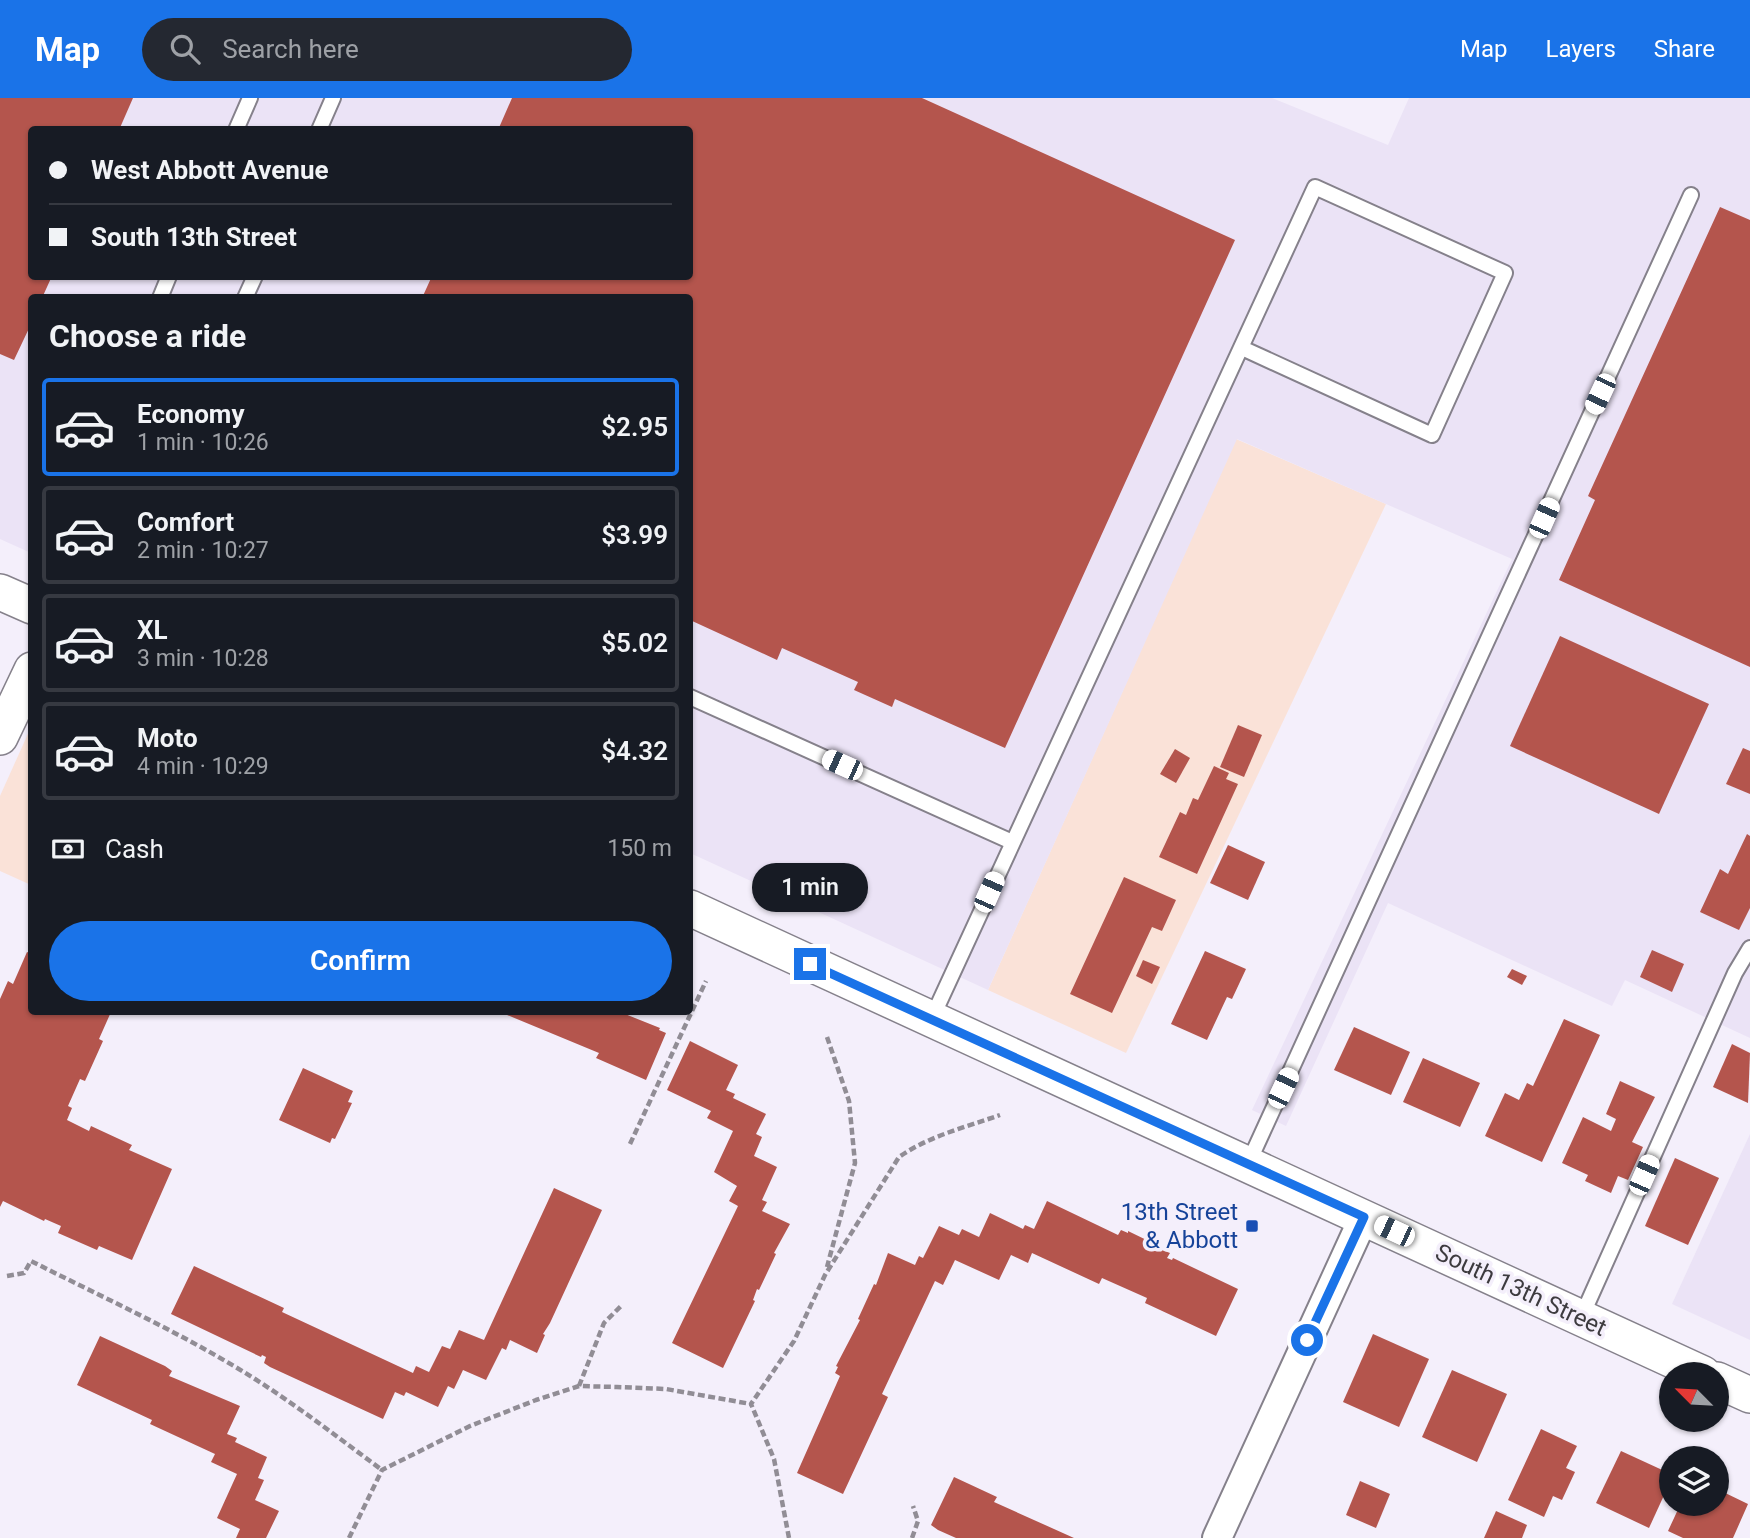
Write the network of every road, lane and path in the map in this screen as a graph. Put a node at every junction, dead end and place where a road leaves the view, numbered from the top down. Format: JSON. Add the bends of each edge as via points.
{"nodes":[{"id":1,"x":250,"y":98,"type":"edge"},
{"id":2,"x":333,"y":98,"type":"edge"},
{"id":3,"x":238,"y":126,"type":"edge"},
{"id":4,"x":321,"y":126,"type":"edge"},
{"id":5,"x":1691,"y":195,"type":"dead end"},
{"id":6,"x":1242,"y":348,"type":"junction"},
{"id":7,"x":28,"y":678,"type":"edge"},
{"id":8,"x":693,"y":698,"type":"edge"},
{"id":9,"x":0,"y":737,"type":"edge"},
{"id":10,"x":1012,"y":842,"type":"junction"},
{"id":11,"x":693,"y":909,"type":"edge"},
{"id":12,"x":1750,"y":948,"type":"edge"},
{"id":13,"x":706,"y":981,"type":"dead end"},
{"id":14,"x":693,"y":1009,"type":"edge"},
{"id":15,"x":690,"y":1015,"type":"edge"},
{"id":16,"x":931,"y":1019,"type":"junction"},
{"id":17,"x":827,"y":1037,"type":"dead end"},
{"id":18,"x":1000,"y":1115,"type":"dead end"},
{"id":19,"x":630,"y":1144,"type":"dead end"},
{"id":20,"x":1248,"y":1164,"type":"junction"},
{"id":21,"x":1364,"y":1217,"type":"junction"},
{"id":22,"x":825,"y":1275,"type":"junction"},
{"id":23,"x":7,"y":1276,"type":"dead end"},
{"id":24,"x":621,"y":1306,"type":"dead end"},
{"id":25,"x":1581,"y":1318,"type":"junction"},
{"id":26,"x":1677,"y":1362,"type":"edge"},
{"id":27,"x":1729,"y":1385,"type":"edge"},
{"id":28,"x":579,"y":1386,"type":"junction"},
{"id":29,"x":1750,"y":1395,"type":"edge"},
{"id":30,"x":751,"y":1404,"type":"junction"},
{"id":31,"x":382,"y":1470,"type":"junction"},
{"id":32,"x":913,"y":1506,"type":"dead end"},
{"id":33,"x":349,"y":1538,"type":"edge"},
{"id":34,"x":789,"y":1538,"type":"edge"},
{"id":35,"x":912,"y":1538,"type":"edge"},
{"id":36,"x":1217,"y":1538,"type":"edge"}],
"edges":[{"from":1,"to":3,"type":"lane"},
{"from":2,"to":4,"type":"lane"},
{"from":5,"to":20,"type":"lane"},
{"from":6,"to":6,"type":"lane","via":[[1315,187],[1505,273],[1432,435]]},
{"from":6,"to":10,"type":"lane"},
{"from":7,"to":9,"type":"street"},
{"from":8,"to":10,"type":"lane"},
{"from":10,"to":16,"type":"lane"},
{"from":11,"to":16,"type":"street","name":"South 13th Street"},
{"from":12,"to":25,"type":"lane"},
{"from":13,"to":14,"type":"path"},
{"from":15,"to":19,"type":"path"},
{"from":16,"to":20,"type":"street","name":"South 13th Street"},
{"from":17,"to":22,"type":"path","via":[[849,1101],[855,1163]]},
{"from":18,"to":22,"type":"path","via":[[944,1134],[899,1157]]},
{"from":20,"to":21,"type":"street","name":"South 13th Street"},
{"from":21,"to":25,"type":"street","name":"South 13th Street"},
{"from":21,"to":36,"type":"street"},
{"from":22,"to":30,"type":"path","via":[[794,1341]]},
{"from":23,"to":31,"type":"path","via":[[24,1273],[31,1261],[156,1323],[253,1378]]},
{"from":24,"to":28,"type":"path","via":[[604,1323]]},
{"from":25,"to":26,"type":"street","name":"South 13th Street"},
{"from":27,"to":29,"type":"street"},
{"from":28,"to":30,"type":"path","via":[[666,1389]]},
{"from":28,"to":31,"type":"path","via":[[507,1410]]},
{"from":30,"to":34,"type":"path","via":[[774,1459]]},
{"from":31,"to":33,"type":"path"},
{"from":32,"to":35,"type":"path","via":[[918,1521]]}]}
